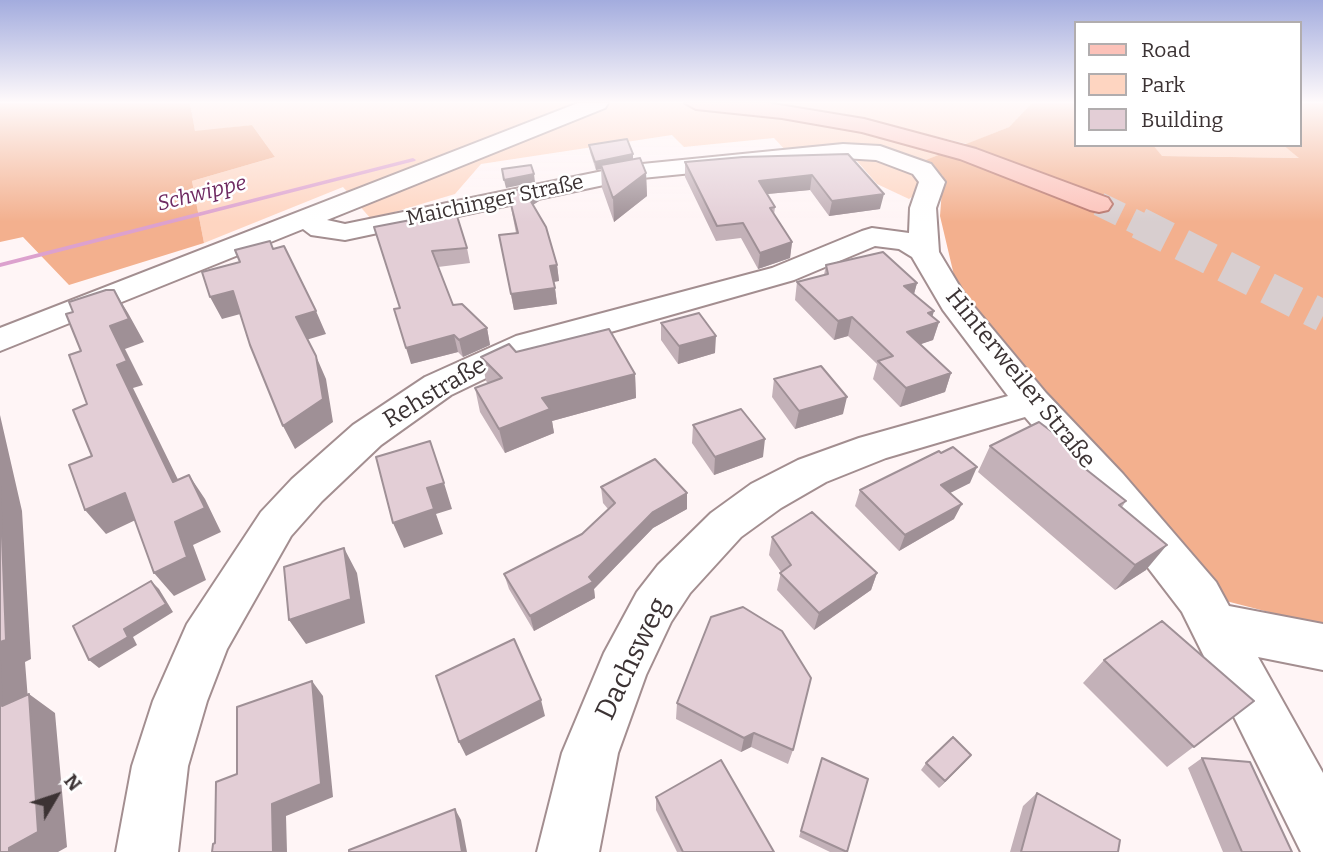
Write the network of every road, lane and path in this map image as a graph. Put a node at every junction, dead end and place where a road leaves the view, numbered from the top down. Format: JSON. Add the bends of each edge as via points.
{"nodes":[{"id":1,"x":494,"y":143,"type":"edge"},
{"id":2,"x":927,"y":143,"type":"edge"},
{"id":3,"x":857,"y":150,"type":"joint"},
{"id":4,"x":1098,"y":204,"type":"tunnel mouth"},
{"id":5,"x":304,"y":216,"type":"junction"},
{"id":6,"x":924,"y":252,"type":"junction"},
{"id":7,"x":0,"y":340,"type":"edge"},
{"id":8,"x":1033,"y":402,"type":"junction"},
{"id":9,"x":1216,"y":626,"type":"junction"},
{"id":10,"x":1323,"y":648,"type":"edge"},
{"id":11,"x":1323,"y":832,"type":"edge"},
{"id":12,"x":147,"y":852,"type":"edge"},
{"id":13,"x":568,"y":852,"type":"edge"}],
"edges":[{"from":1,"to":5,"type":"street","name":"Maichinger Straße"},
{"from":2,"to":4,"type":"main road","via":[[993,162]]},
{"from":3,"to":5,"type":"street","name":"Maichinger Straße","via":[[632,172],[345,232],[321,229]]},
{"from":3,"to":6,"type":"street","name":"Hinterweiler Straße","via":[[903,159],[928,175],[932,182],[923,208]]},
{"from":5,"to":7,"type":"street","name":"Maichinger Straße"},
{"from":6,"to":8,"type":"street","name":"Hinterweiler Straße","via":[[954,303]]},
{"from":6,"to":12,"type":"street","name":"Rehstraße","via":[[907,241],[872,237],[783,274],[528,344],[438,386],[377,428],[276,524],[205,640],[160,766]]},
{"from":8,"to":9,"type":"street","name":"Hinterweiler Straße","via":[[1176,567]]},
{"from":8,"to":13,"type":"street","name":"Dachsweg","via":[[873,448],[812,471],[726,525],[674,579],[622,670],[590,752]]},
{"from":9,"to":10,"type":"street"},
{"from":9,"to":11,"type":"street","name":"Hinterweiler Straße"}]}
